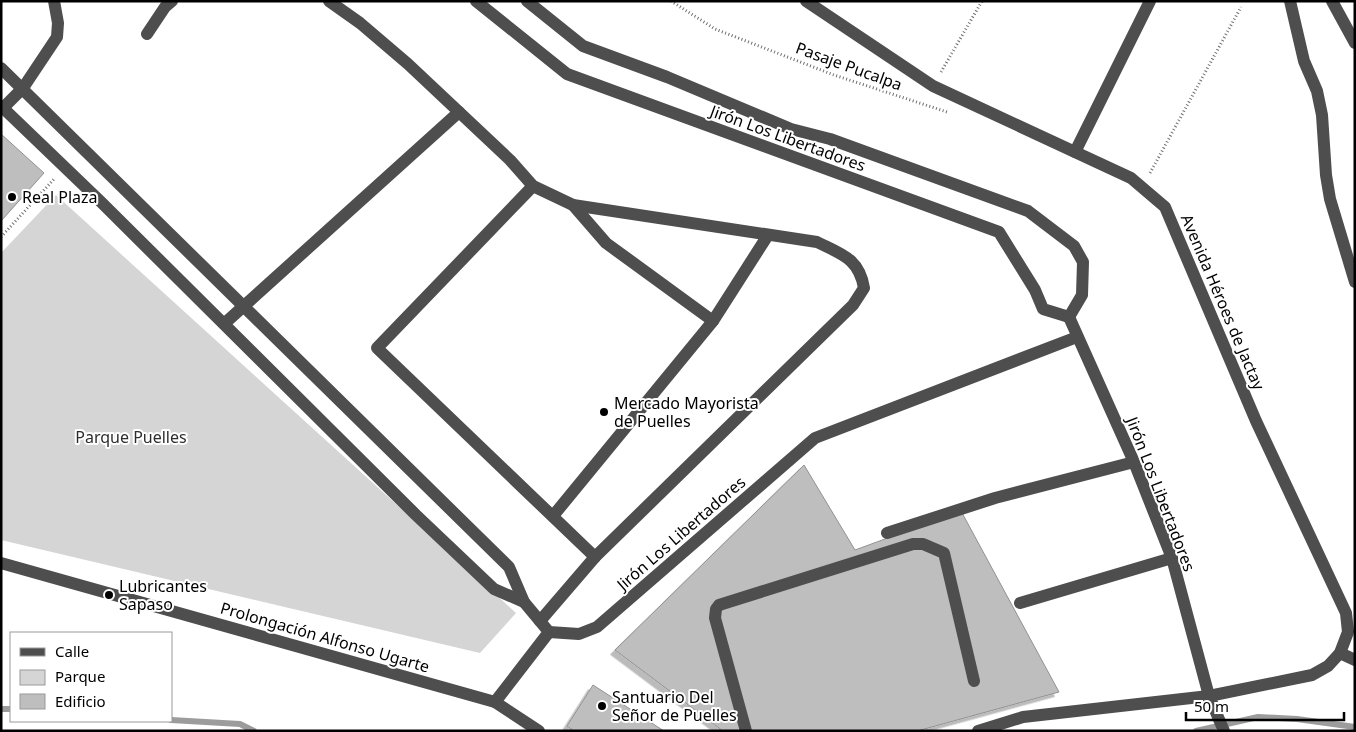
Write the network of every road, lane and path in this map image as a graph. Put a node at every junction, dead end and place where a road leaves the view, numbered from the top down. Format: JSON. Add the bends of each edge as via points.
{"nodes":[{"id":1,"x":54,"y":1,"type":"edge"},
{"id":2,"x":172,"y":1,"type":"edge"},
{"id":3,"x":329,"y":1,"type":"edge"},
{"id":4,"x":476,"y":1,"type":"edge"},
{"id":5,"x":526,"y":1,"type":"edge"},
{"id":6,"x":671,"y":1,"type":"edge"},
{"id":7,"x":806,"y":1,"type":"edge"},
{"id":8,"x":982,"y":1,"type":"edge"},
{"id":9,"x":1150,"y":1,"type":"edge"},
{"id":10,"x":1290,"y":1,"type":"edge"},
{"id":11,"x":1332,"y":1,"type":"edge"},
{"id":12,"x":1241,"y":7,"type":"dead end"},
{"id":13,"x":147,"y":34,"type":"dead end"},
{"id":14,"x":1355,"y":43,"type":"edge"},
{"id":15,"x":1,"y":68,"type":"edge"},
{"id":16,"x":933,"y":86,"type":"junction"},
{"id":17,"x":23,"y":88,"type":"junction"},
{"id":18,"x":2,"y":107,"type":"edge"},
{"id":19,"x":459,"y":112,"type":"junction"},
{"id":20,"x":954,"y":114,"type":"dead end"},
{"id":21,"x":1075,"y":152,"type":"junction"},
{"id":22,"x":65,"y":167,"type":"junction"},
{"id":23,"x":533,"y":186,"type":"junction"},
{"id":24,"x":1142,"y":187,"type":"junction"},
{"id":25,"x":573,"y":205,"type":"junction"},
{"id":26,"x":768,"y":235,"type":"junction"},
{"id":27,"x":1,"y":237,"type":"edge"},
{"id":28,"x":1355,"y":282,"type":"edge"},
{"id":29,"x":243,"y":305,"type":"junction"},
{"id":30,"x":1069,"y":317,"type":"junction"},
{"id":31,"x":714,"y":321,"type":"junction"},
{"id":32,"x":225,"y":324,"type":"junction"},
{"id":33,"x":1077,"y":337,"type":"junction"},
{"id":34,"x":1134,"y":462,"type":"junction"},
{"id":35,"x":553,"y":516,"type":"junction"},
{"id":36,"x":887,"y":533,"type":"dead end"},
{"id":37,"x":596,"y":556,"type":"junction"},
{"id":38,"x":1172,"y":558,"type":"junction"},
{"id":39,"x":1,"y":563,"type":"edge"},
{"id":40,"x":524,"y":602,"type":"junction"},
{"id":41,"x":1020,"y":603,"type":"dead end"},
{"id":42,"x":540,"y":621,"type":"junction"},
{"id":43,"x":549,"y":632,"type":"junction"},
{"id":44,"x":1340,"y":653,"type":"junction"},
{"id":45,"x":1355,"y":660,"type":"edge"},
{"id":46,"x":974,"y":681,"type":"dead end"},
{"id":47,"x":1208,"y":696,"type":"junction"},
{"id":48,"x":495,"y":702,"type":"junction"},
{"id":49,"x":539,"y":731,"type":"edge"},
{"id":50,"x":746,"y":731,"type":"edge"},
{"id":51,"x":978,"y":731,"type":"edge"},
{"id":52,"x":1224,"y":731,"type":"edge"}],
"edges":[{"from":1,"to":17,"type":"street","via":[[57,37]]},
{"from":2,"to":13,"type":"street"},
{"from":3,"to":19,"type":"street","via":[[360,23]]},
{"from":4,"to":30,"type":"street","name":"Jirón Los Libertadores","via":[[566,74],[999,232],[1036,290],[1043,309]]},
{"from":5,"to":30,"type":"street","name":"Jirón Los Libertadores","via":[[583,46],[791,129],[830,139],[1028,211],[1074,246],[1083,262],[1082,295]]},
{"from":6,"to":20,"type":"path","name":"Pasaje Pucalpa","via":[[715,29],[834,75]]},
{"from":7,"to":16,"type":"street","name":"Avenida Héroes de Jactay"},
{"from":8,"to":16,"type":"path"},
{"from":9,"to":21,"type":"street"},
{"from":10,"to":28,"type":"street","via":[[1304,61],[1322,115],[1326,175],[1336,223]]},
{"from":11,"to":14,"type":"street"},
{"from":12,"to":24,"type":"path"},
{"from":15,"to":17,"type":"street"},
{"from":16,"to":21,"type":"street","name":"Avenida Héroes de Jactay"},
{"from":17,"to":18,"type":"street"},
{"from":17,"to":29,"type":"street"},
{"from":18,"to":22,"type":"street"},
{"from":19,"to":23,"type":"street"},
{"from":19,"to":29,"type":"street"},
{"from":21,"to":24,"type":"street","name":"Avenida Héroes de Jactay","via":[[1132,178]]},
{"from":22,"to":27,"type":"path"},
{"from":22,"to":32,"type":"street"},
{"from":23,"to":25,"type":"street"},
{"from":23,"to":35,"type":"street","via":[[377,348]]},
{"from":24,"to":44,"type":"street","name":"Avenida Héroes de Jactay","via":[[1165,207],[1256,421],[1346,613],[1348,632]]},
{"from":25,"to":26,"type":"street"},
{"from":25,"to":31,"type":"street","via":[[606,243]]},
{"from":26,"to":31,"type":"street"},
{"from":26,"to":37,"type":"street","via":[[817,242],[846,257],[862,272],[864,288],[853,305]]},
{"from":29,"to":32,"type":"street"},
{"from":29,"to":40,"type":"street","via":[[509,567]]},
{"from":30,"to":33,"type":"street","name":"Jirón Los Libertadores"},
{"from":31,"to":35,"type":"street"},
{"from":32,"to":40,"type":"street","via":[[494,589]]},
{"from":33,"to":34,"type":"street","name":"Jirón Los Libertadores"},
{"from":33,"to":43,"type":"street","name":"Jirón Los Libertadores","via":[[815,438],[597,627],[580,634]]},
{"from":34,"to":36,"type":"street","via":[[994,498]]},
{"from":34,"to":38,"type":"street","name":"Jirón Los Libertadores"},
{"from":35,"to":37,"type":"street"},
{"from":37,"to":42,"type":"street"},
{"from":38,"to":41,"type":"street"},
{"from":38,"to":47,"type":"street","name":"Jirón Los Libertadores"},
{"from":39,"to":48,"type":"street","name":"Prolongación Alfonso Ugarte"},
{"from":40,"to":42,"type":"street"},
{"from":42,"to":43,"type":"street"},
{"from":43,"to":48,"type":"street"},
{"from":44,"to":45,"type":"street"},
{"from":44,"to":47,"type":"street","via":[[1328,666],[1312,675]]},
{"from":46,"to":50,"type":"street","via":[[944,553],[923,544],[913,544],[719,605],[715,618]]},
{"from":47,"to":51,"type":"street","via":[[1023,717]]},
{"from":47,"to":52,"type":"street","name":"Jirón Los Libertadores"},
{"from":48,"to":49,"type":"street","name":"Prolongación Alfonso Ugarte"}]}
